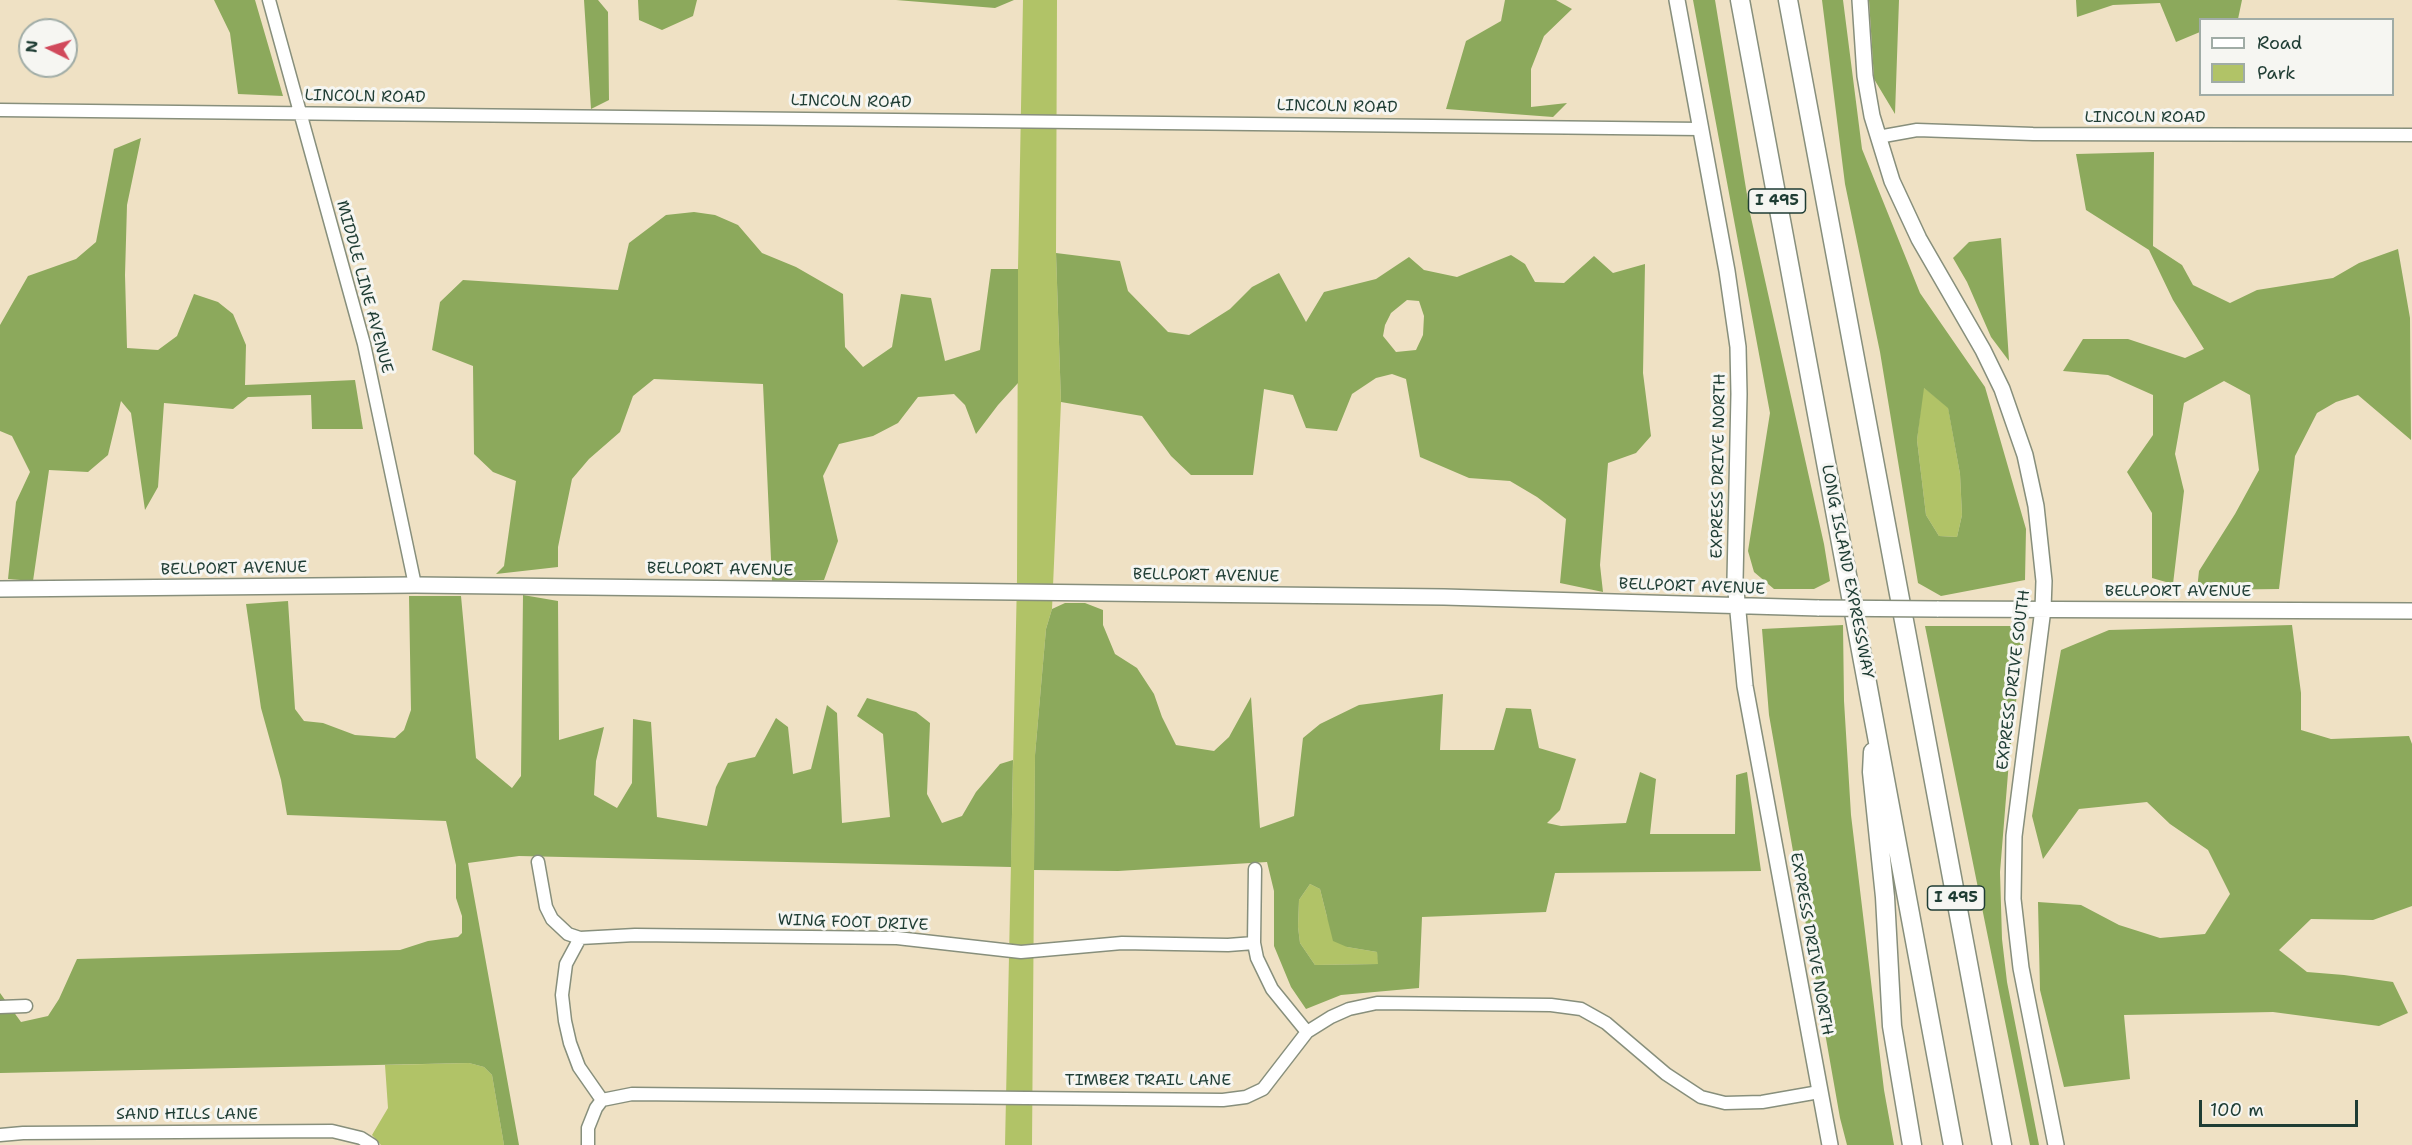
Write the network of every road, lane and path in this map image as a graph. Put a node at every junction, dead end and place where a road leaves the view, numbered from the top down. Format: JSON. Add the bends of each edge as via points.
{"nodes":[{"id":1,"x":269,"y":0,"type":"edge"},
{"id":2,"x":1677,"y":0,"type":"edge"},
{"id":3,"x":1740,"y":0,"type":"edge"},
{"id":4,"x":1788,"y":0,"type":"edge"},
{"id":5,"x":1797,"y":0,"type":"edge"},
{"id":6,"x":1860,"y":0,"type":"edge"},
{"id":7,"x":1800,"y":61,"type":"junction"},
{"id":8,"x":0,"y":110,"type":"edge"},
{"id":9,"x":300,"y":113,"type":"junction"},
{"id":10,"x":1701,"y":129,"type":"junction"},
{"id":11,"x":2412,"y":135,"type":"edge"},
{"id":12,"x":1878,"y":137,"type":"junction"},
{"id":13,"x":415,"y":585,"type":"junction"},
{"id":14,"x":0,"y":589,"type":"edge"},
{"id":15,"x":1737,"y":606,"type":"junction"},
{"id":16,"x":2043,"y":609,"type":"junction"},
{"id":17,"x":2412,"y":611,"type":"edge"},
{"id":18,"x":1876,"y":727,"type":"junction"},
{"id":19,"x":538,"y":862,"type":"dead end"},
{"id":20,"x":1255,"y":869,"type":"dead end"},
{"id":21,"x":580,"y":938,"type":"junction"},
{"id":22,"x":1254,"y":943,"type":"junction"},
{"id":23,"x":26,"y":1006,"type":"dead end"},
{"id":24,"x":0,"y":1007,"type":"edge"},
{"id":25,"x":1307,"y":1032,"type":"junction"},
{"id":26,"x":1820,"y":1092,"type":"junction"},
{"id":27,"x":602,"y":1100,"type":"junction"},
{"id":28,"x":0,"y":1135,"type":"edge"},
{"id":29,"x":372,"y":1145,"type":"edge"},
{"id":30,"x":588,"y":1145,"type":"edge"},
{"id":31,"x":1830,"y":1145,"type":"edge"},
{"id":32,"x":1912,"y":1145,"type":"edge"},
{"id":33,"x":1953,"y":1145,"type":"edge"},
{"id":34,"x":2002,"y":1145,"type":"edge"},
{"id":35,"x":2056,"y":1145,"type":"edge"}],
"edges":[{"from":1,"to":9,"type":"street","name":"MIDDLE LINE AVENUE"},
{"from":2,"to":10,"type":"main road","name":"EXPRESS DRIVE NORTH"},
{"from":3,"to":18,"type":"highway","name":"LONG ISLAND EXPRESSWAY","number":"I 495"},
{"from":4,"to":7,"type":"highway","number":"I 495"},
{"from":5,"to":7,"type":"highway"},
{"from":6,"to":12,"type":"main road","name":"EXPRESS DRIVE SOUTH","via":[[1864,76]]},
{"from":7,"to":34,"type":"highway","number":"I 495"},
{"from":8,"to":9,"type":"street","name":"LINCOLN ROAD"},
{"from":9,"to":10,"type":"street","name":"LINCOLN ROAD"},
{"from":9,"to":13,"type":"street","name":"MIDDLE LINE AVENUE","via":[[364,344]]},
{"from":10,"to":15,"type":"main road","name":"EXPRESS DRIVE NORTH","via":[[1738,347]]},
{"from":11,"to":12,"type":"street","name":"LINCOLN ROAD","via":[[1917,130]]},
{"from":12,"to":16,"type":"main road","name":"EXPRESS DRIVE SOUTH","via":[[1910,221],[1983,350],[2011,412],[2036,506]]},
{"from":13,"to":14,"type":"main road","name":"BELLPORT AVENUE"},
{"from":13,"to":15,"type":"main road","name":"BELLPORT AVENUE","via":[[1444,597]]},
{"from":15,"to":16,"type":"main road","name":"BELLPORT AVENUE","bridge":true},
{"from":15,"to":26,"type":"main road","name":"EXPRESS DRIVE NORTH","via":[[1751,726]]},
{"from":16,"to":17,"type":"main road","name":"BELLPORT AVENUE"},
{"from":16,"to":35,"type":"main road","name":"EXPRESS DRIVE SOUTH","via":[[2014,836],[2013,899],[2021,968]]},
{"from":18,"to":32,"type":"highway","via":[[1872,772],[1885,897],[1892,1026]]},
{"from":18,"to":33,"type":"highway","name":"LONG ISLAND EXPRESSWAY","number":"I 495"},
{"from":19,"to":21,"type":"street","via":[[549,913],[560,927]]},
{"from":20,"to":22,"type":"street"},
{"from":21,"to":22,"type":"street","name":"WING FOOT DRIVE","via":[[897,938],[1021,951],[1122,943]]},
{"from":21,"to":27,"type":"street","via":[[566,964],[562,995],[565,1021],[579,1067]]},
{"from":22,"to":25,"type":"street","via":[[1272,989]]},
{"from":23,"to":24,"type":"street"},
{"from":25,"to":26,"type":"street","name":"TIMBER TRAIL LANE","via":[[1349,1009],[1377,1003],[1551,1005],[1581,1009],[1606,1023],[1666,1074],[1701,1097],[1725,1103],[1762,1102]]},
{"from":25,"to":27,"type":"street","name":"TIMBER TRAIL LANE","via":[[1263,1089],[1246,1097],[1223,1100],[661,1093]]},
{"from":26,"to":31,"type":"main road","name":"EXPRESS DRIVE NORTH"},
{"from":27,"to":30,"type":"street","via":[[588,1128]]},
{"from":28,"to":29,"type":"street","name":"SAND HILLS LANE","via":[[332,1131]]}]}
